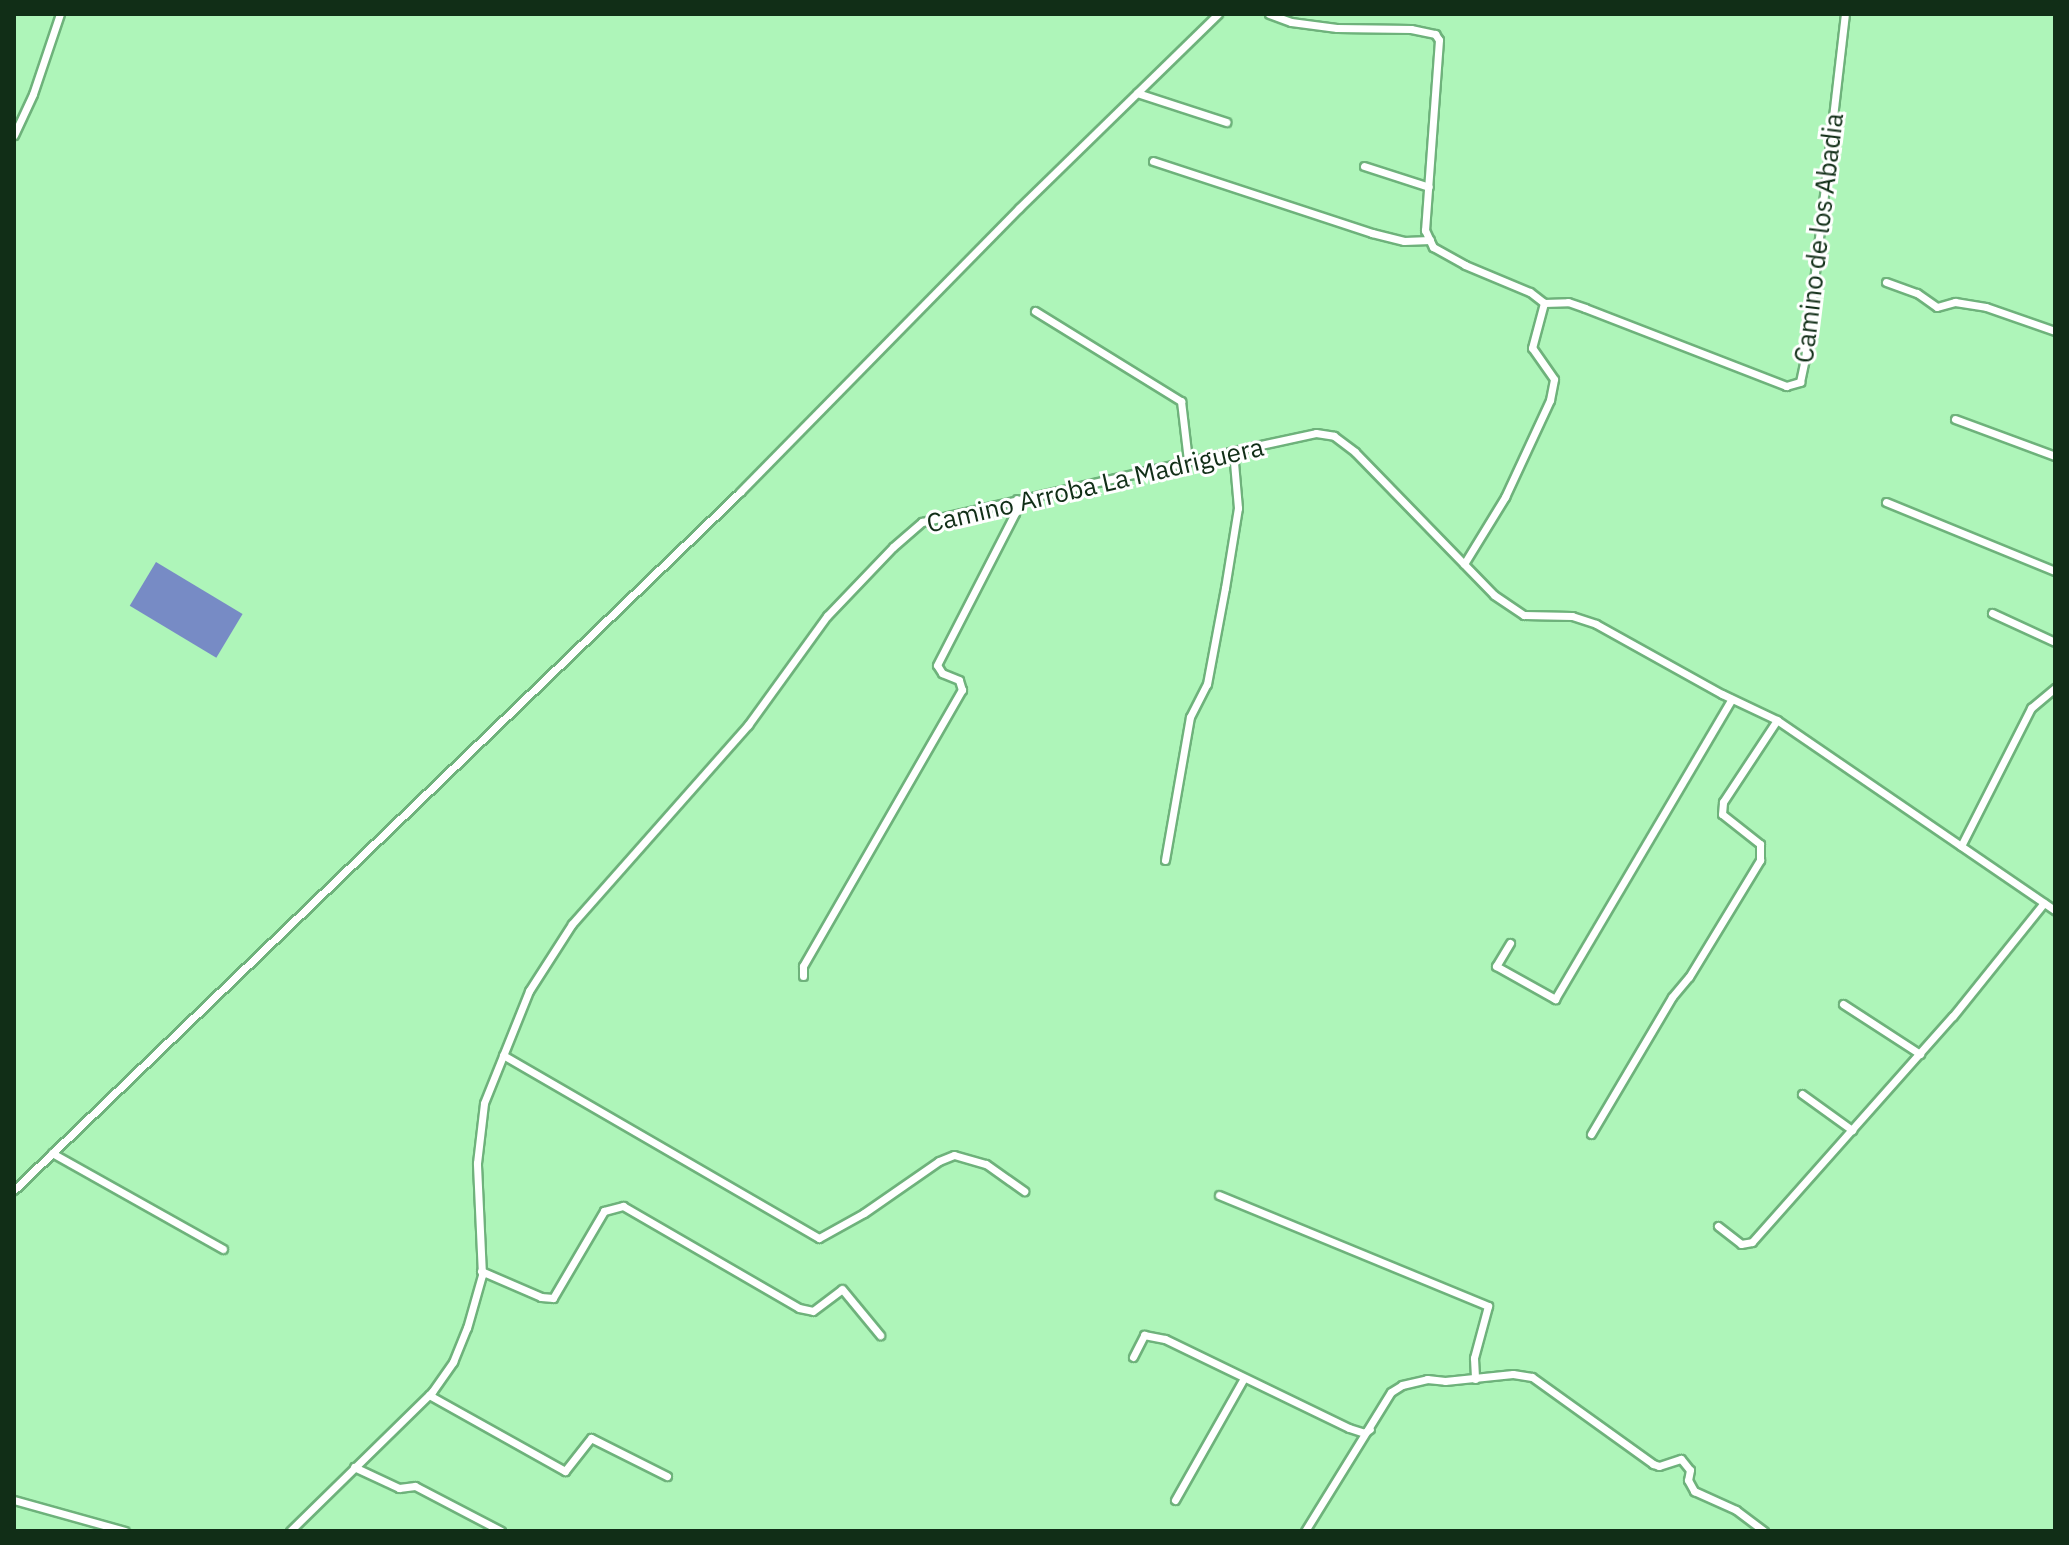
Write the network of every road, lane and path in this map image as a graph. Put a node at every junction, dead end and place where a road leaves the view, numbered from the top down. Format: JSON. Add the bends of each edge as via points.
{"nodes":[{"id":1,"x":60,"y":14,"type":"edge"},
{"id":2,"x":1218,"y":14,"type":"edge"},
{"id":3,"x":1269,"y":14,"type":"edge"},
{"id":4,"x":1845,"y":14,"type":"edge"},
{"id":5,"x":1137,"y":93,"type":"junction"},
{"id":6,"x":1226,"y":122,"type":"dead end"},
{"id":7,"x":14,"y":135,"type":"edge"},
{"id":8,"x":1153,"y":161,"type":"dead end"},
{"id":9,"x":1364,"y":166,"type":"dead end"},
{"id":10,"x":1429,"y":187,"type":"junction"},
{"id":11,"x":1430,"y":240,"type":"junction"},
{"id":12,"x":1886,"y":282,"type":"dead end"},
{"id":13,"x":1544,"y":303,"type":"junction"},
{"id":14,"x":1035,"y":311,"type":"dead end"},
{"id":15,"x":2055,"y":331,"type":"edge"},
{"id":16,"x":1955,"y":419,"type":"dead end"},
{"id":17,"x":1233,"y":451,"type":"junction"},
{"id":18,"x":2055,"y":456,"type":"edge"},
{"id":19,"x":1188,"y":461,"type":"junction"},
{"id":20,"x":1017,"y":499,"type":"junction"},
{"id":21,"x":1886,"y":502,"type":"dead end"},
{"id":22,"x":1464,"y":564,"type":"junction"},
{"id":23,"x":2055,"y":571,"type":"edge"},
{"id":24,"x":1992,"y":613,"type":"dead end"},
{"id":25,"x":2055,"y":642,"type":"edge"},
{"id":26,"x":2055,"y":688,"type":"edge"},
{"id":27,"x":1732,"y":699,"type":"junction"},
{"id":28,"x":1777,"y":720,"type":"junction"},
{"id":29,"x":1961,"y":846,"type":"junction"},
{"id":30,"x":1165,"y":860,"type":"dead end"},
{"id":31,"x":2044,"y":903,"type":"junction"},
{"id":32,"x":2055,"y":910,"type":"edge"},
{"id":33,"x":1510,"y":943,"type":"dead end"},
{"id":34,"x":803,"y":976,"type":"dead end"},
{"id":35,"x":1843,"y":1004,"type":"dead end"},
{"id":36,"x":1920,"y":1054,"type":"junction"},
{"id":37,"x":503,"y":1055,"type":"junction"},
{"id":38,"x":1802,"y":1094,"type":"dead end"},
{"id":39,"x":1852,"y":1130,"type":"junction"},
{"id":40,"x":1591,"y":1134,"type":"dead end"},
{"id":41,"x":52,"y":1153,"type":"junction"},
{"id":42,"x":14,"y":1190,"type":"edge"},
{"id":43,"x":1024,"y":1191,"type":"dead end"},
{"id":44,"x":1219,"y":1195,"type":"dead end"},
{"id":45,"x":1718,"y":1226,"type":"dead end"},
{"id":46,"x":223,"y":1249,"type":"dead end"},
{"id":47,"x":481,"y":1271,"type":"junction"},
{"id":48,"x":880,"y":1335,"type":"dead end"},
{"id":49,"x":1133,"y":1357,"type":"dead end"},
{"id":50,"x":1244,"y":1378,"type":"junction"},
{"id":51,"x":1475,"y":1379,"type":"junction"},
{"id":52,"x":429,"y":1395,"type":"junction"},
{"id":53,"x":1372,"y":1427,"type":"junction"},
{"id":54,"x":354,"y":1467,"type":"junction"},
{"id":55,"x":667,"y":1476,"type":"dead end"},
{"id":56,"x":14,"y":1500,"type":"edge"},
{"id":57,"x":1175,"y":1500,"type":"dead end"},
{"id":58,"x":125,"y":1531,"type":"edge"},
{"id":59,"x":290,"y":1531,"type":"edge"},
{"id":60,"x":501,"y":1531,"type":"edge"},
{"id":61,"x":1305,"y":1531,"type":"edge"},
{"id":62,"x":1764,"y":1531,"type":"edge"}],
"edges":[{"from":1,"to":7,"type":"street"},
{"from":2,"to":5,"type":"street"},
{"from":3,"to":10,"type":"street","via":[[1337,28],[1435,34],[1439,40]]},
{"from":4,"to":13,"type":"street","name":"Camino de los Abadia","via":[[1800,382],[1775,384],[1568,302]]},
{"from":5,"to":6,"type":"street"},
{"from":5,"to":41,"type":"street","via":[[740,492]]},
{"from":8,"to":11,"type":"street","via":[[1372,233],[1404,241]]},
{"from":9,"to":10,"type":"street"},
{"from":10,"to":11,"type":"street","via":[[1425,230]]},
{"from":11,"to":13,"type":"street","name":"Camino de los Abadia","via":[[1465,265]]},
{"from":12,"to":15,"type":"street","via":[[1937,307],[1964,303]]},
{"from":13,"to":22,"type":"street","via":[[1532,348],[1554,379],[1550,400],[1505,497]]},
{"from":14,"to":19,"type":"street","via":[[1181,401]]},
{"from":16,"to":18,"type":"street"},
{"from":17,"to":19,"type":"street","name":"Camino Arroba La Madriguera"},
{"from":17,"to":22,"type":"street","name":"Camino Arroba La Madriguera","via":[[1316,433],[1334,436]]},
{"from":17,"to":30,"type":"street","via":[[1238,508],[1230,558],[1207,684],[1190,717]]},
{"from":19,"to":20,"type":"street","name":"Camino Arroba La Madriguera"},
{"from":20,"to":34,"type":"street","via":[[1015,513],[937,665],[959,680],[962,690],[803,966]]},
{"from":20,"to":37,"type":"street","name":"Camino Arroba La Madriguera","via":[[922,522],[827,616],[748,725],[572,924],[529,991]]},
{"from":21,"to":23,"type":"street"},
{"from":22,"to":27,"type":"street","name":"Camino Arroba La Madriguera","via":[[1494,595],[1524,615],[1572,616],[1596,624]]},
{"from":24,"to":25,"type":"street"},
{"from":26,"to":29,"type":"street","via":[[2031,708]]},
{"from":27,"to":28,"type":"street","name":"Camino Arroba La Madriguera"},
{"from":27,"to":33,"type":"street","via":[[1555,999],[1496,966]]},
{"from":28,"to":29,"type":"street","name":"Camino Arroba La Madriguera"},
{"from":28,"to":40,"type":"street","via":[[1723,802],[1722,814],[1760,844],[1760,860]]},
{"from":29,"to":31,"type":"street","name":"Camino Arroba La Madriguera"},
{"from":31,"to":32,"type":"street","name":"Camino Arroba La Madriguera"},
{"from":31,"to":36,"type":"street"},
{"from":35,"to":36,"type":"street"},
{"from":36,"to":39,"type":"street"},
{"from":37,"to":43,"type":"street","via":[[819,1238],[954,1155],[986,1164]]},
{"from":37,"to":47,"type":"street","name":"Camino Arroba La Madriguera","via":[[484,1103],[480,1133]]},
{"from":38,"to":39,"type":"street"},
{"from":39,"to":45,"type":"street","via":[[1752,1242],[1741,1244]]},
{"from":41,"to":42,"type":"street"},
{"from":41,"to":46,"type":"street"},
{"from":44,"to":51,"type":"street","via":[[1488,1306],[1474,1358]]},
{"from":47,"to":48,"type":"street","via":[[553,1298],[604,1211],[623,1206],[799,1308],[813,1311],[842,1289]]},
{"from":47,"to":52,"type":"street","name":"Camino Arroba La Madriguera","via":[[453,1362]]},
{"from":49,"to":50,"type":"street","via":[[1144,1335],[1165,1339]]},
{"from":50,"to":53,"type":"street","via":[[1349,1428],[1364,1433]]},
{"from":50,"to":57,"type":"street"},
{"from":51,"to":53,"type":"street","via":[[1402,1385],[1391,1392]]},
{"from":51,"to":62,"type":"street","via":[[1532,1377],[1653,1464],[1681,1459],[1690,1470],[1694,1491],[1736,1510]]},
{"from":52,"to":54,"type":"street","name":"Camino Arroba La Madriguera"},
{"from":52,"to":55,"type":"street","via":[[565,1471],[591,1438]]},
{"from":53,"to":61,"type":"street"},
{"from":54,"to":59,"type":"street","name":"Camino Arroba La Madriguera"},
{"from":54,"to":60,"type":"street","via":[[399,1488],[415,1486]]},
{"from":56,"to":58,"type":"street"}]}
